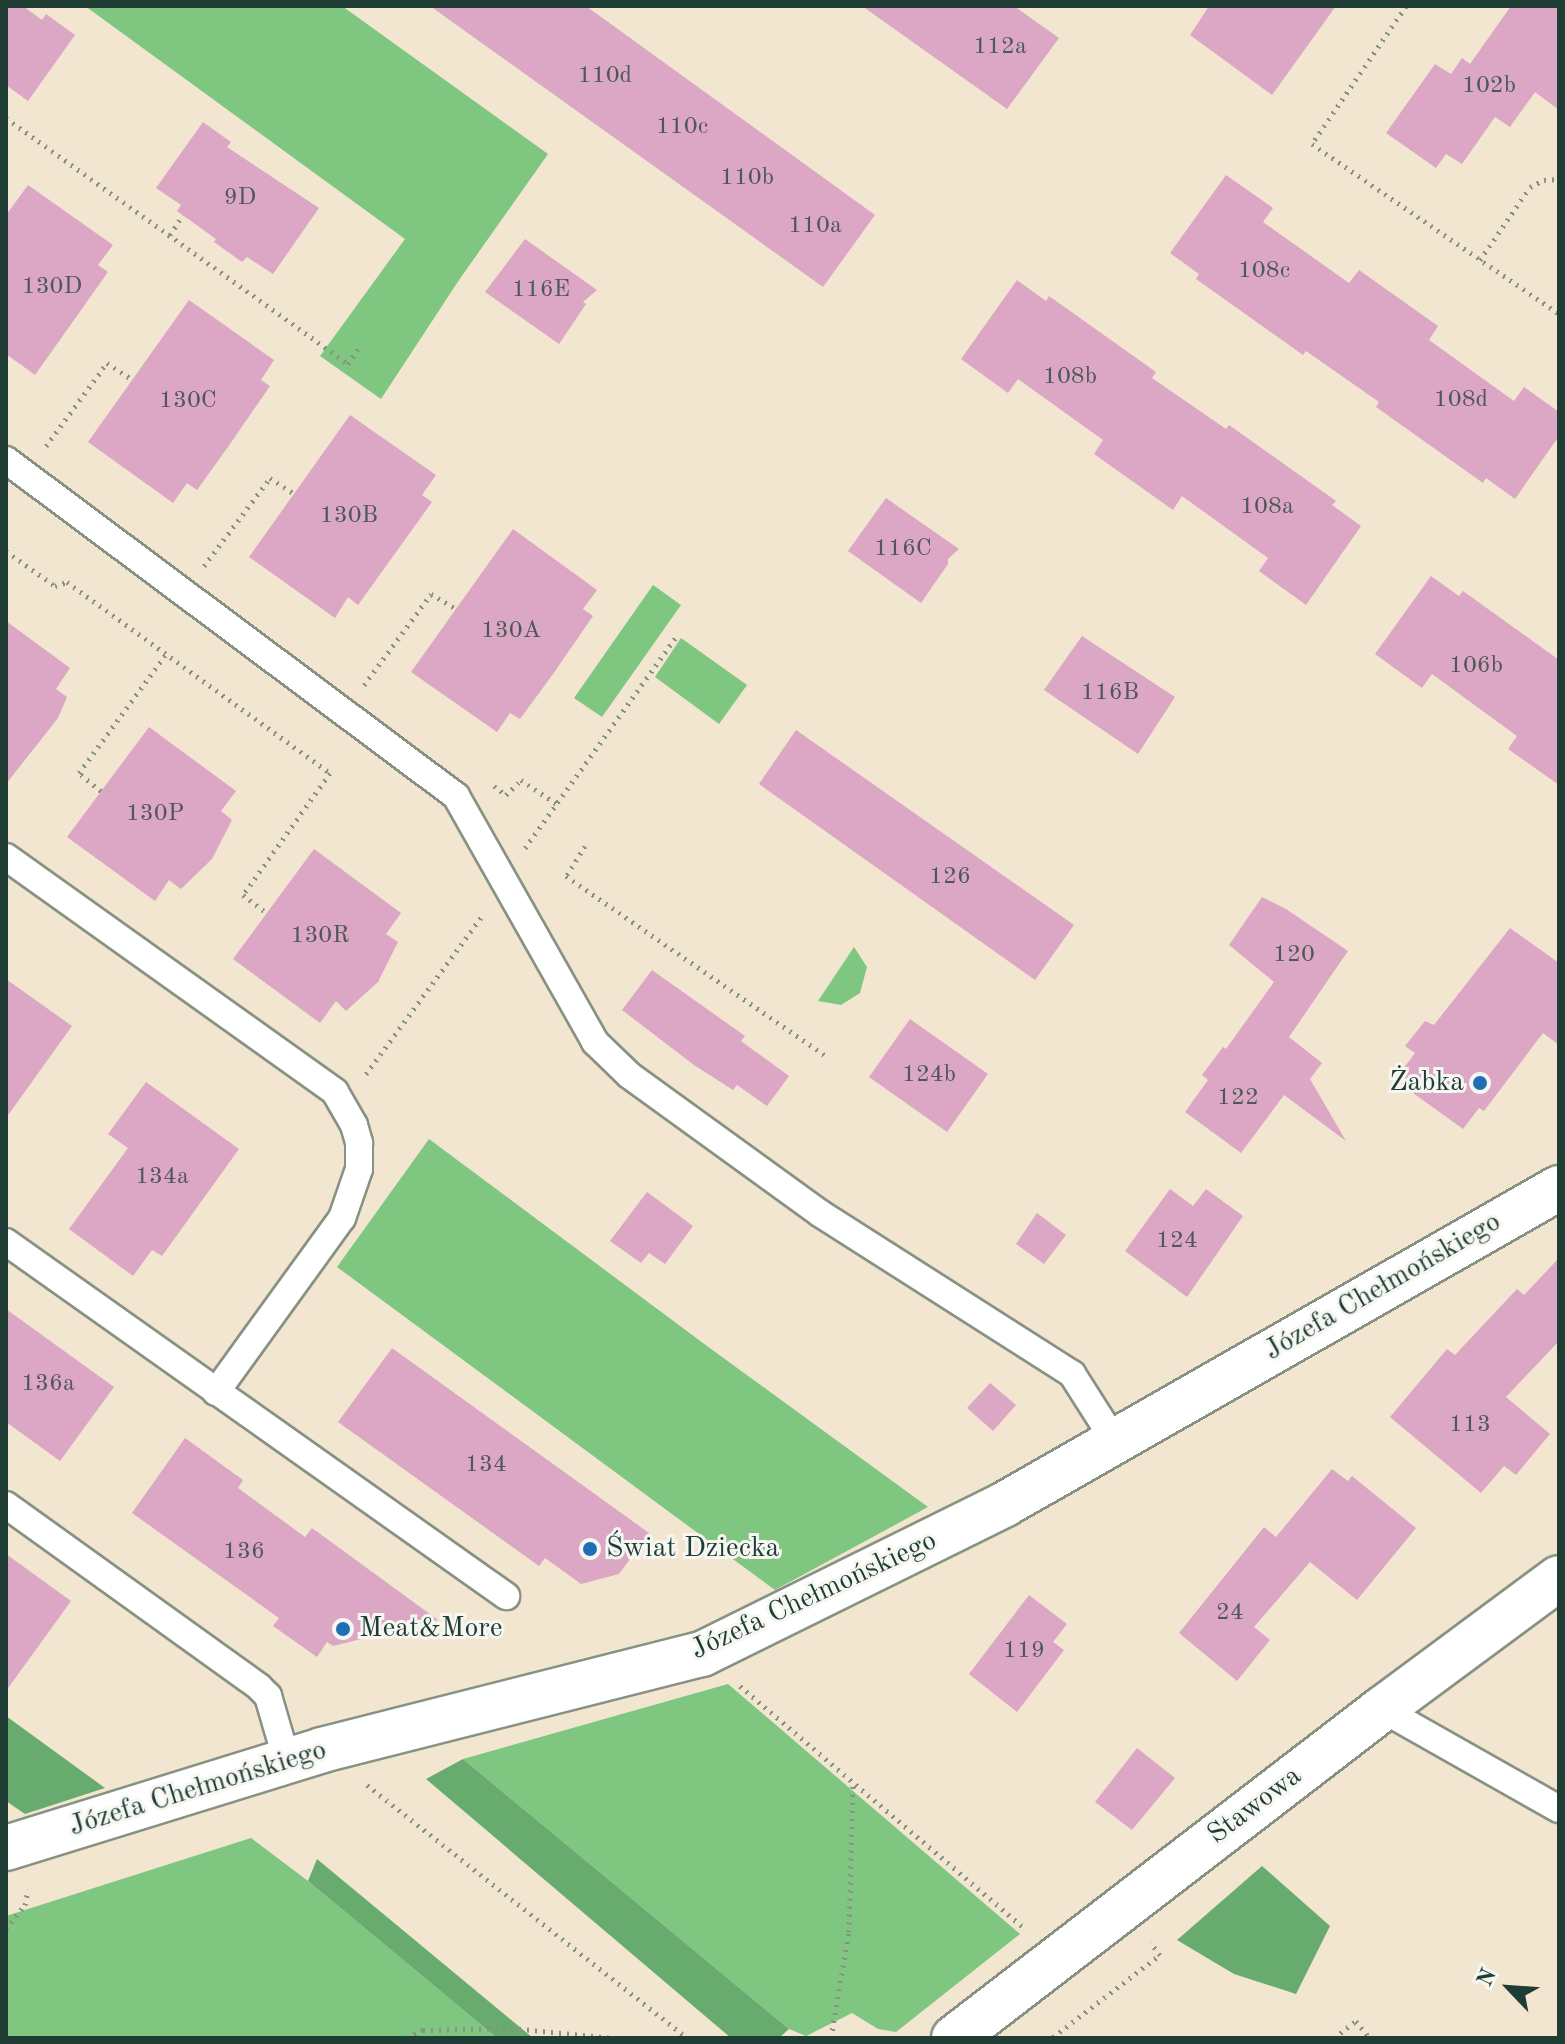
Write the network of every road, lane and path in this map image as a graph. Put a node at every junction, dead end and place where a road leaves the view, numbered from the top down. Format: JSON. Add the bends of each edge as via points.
{"nodes":[{"id":1,"x":1406,"y":6,"type":"edge"},
{"id":2,"x":6,"y":118,"type":"edge"},
{"id":3,"x":1559,"y":179,"type":"edge"},
{"id":4,"x":183,"y":215,"type":"dead end"},
{"id":5,"x":170,"y":235,"type":"junction"},
{"id":6,"x":1480,"y":260,"type":"junction"},
{"id":7,"x":1559,"y":314,"type":"edge"},
{"id":8,"x":360,"y":346,"type":"dead end"},
{"id":9,"x":132,"y":379,"type":"dead end"},
{"id":10,"x":41,"y":454,"type":"dead end"},
{"id":11,"x":6,"y":460,"type":"edge"},
{"id":12,"x":295,"y":494,"type":"dead end"},
{"id":13,"x":6,"y":551,"type":"edge"},
{"id":14,"x":200,"y":572,"type":"dead end"},
{"id":15,"x":456,"y":609,"type":"dead end"},
{"id":16,"x":677,"y":636,"type":"dead end"},
{"id":17,"x":166,"y":654,"type":"junction"},
{"id":18,"x":361,"y":689,"type":"dead end"},
{"id":19,"x":101,"y":791,"type":"dead end"},
{"id":20,"x":585,"y":846,"type":"dead end"},
{"id":21,"x":6,"y":857,"type":"edge"},
{"id":22,"x":505,"y":886,"type":"junction"},
{"id":23,"x":267,"y":913,"type":"dead end"},
{"id":24,"x":827,"y":1057,"type":"dead end"},
{"id":25,"x":344,"y":1104,"type":"junction"},
{"id":26,"x":1559,"y":1188,"type":"edge"},
{"id":27,"x":6,"y":1242,"type":"edge"},
{"id":28,"x":216,"y":1392,"type":"junction"},
{"id":29,"x":1114,"y":1440,"type":"junction"},
{"id":30,"x":6,"y":1505,"type":"edge"},
{"id":31,"x":1559,"y":1578,"type":"edge"},
{"id":32,"x":506,"y":1596,"type":"dead end"},
{"id":33,"x":702,"y":1654,"type":"junction"},
{"id":34,"x":1382,"y":1709,"type":"junction"},
{"id":35,"x":304,"y":1755,"type":"junction"},
{"id":36,"x":853,"y":1781,"type":"junction"},
{"id":37,"x":1559,"y":1809,"type":"edge"},
{"id":38,"x":6,"y":1848,"type":"edge"},
{"id":39,"x":1033,"y":1936,"type":"dead end"},
{"id":40,"x":1147,"y":1937,"type":"dead end"},
{"id":41,"x":1052,"y":2036,"type":"edge"},
{"id":42,"x":407,"y":2038,"type":"edge"},
{"id":43,"x":613,"y":2038,"type":"edge"},
{"id":44,"x":687,"y":2038,"type":"edge"},
{"id":45,"x":831,"y":2038,"type":"edge"},
{"id":46,"x":954,"y":2038,"type":"edge"},
{"id":47,"x":1334,"y":2038,"type":"edge"},
{"id":48,"x":1370,"y":2038,"type":"edge"}],
"edges":[{"from":1,"to":6,"type":"path","via":[[1312,144]]},
{"from":2,"to":5,"type":"path"},
{"from":3,"to":6,"type":"path","via":[[1530,187]]},
{"from":4,"to":5,"type":"path"},
{"from":5,"to":8,"type":"path","via":[[348,364]]},
{"from":6,"to":7,"type":"path"},
{"from":9,"to":10,"type":"path","via":[[107,363]]},
{"from":11,"to":22,"type":"lane","via":[[456,796]]},
{"from":12,"to":14,"type":"path","via":[[270,478]]},
{"from":13,"to":17,"type":"path","via":[[55,586],[67,582]]},
{"from":15,"to":18,"type":"path","via":[[431,594]]},
{"from":16,"to":22,"type":"path","via":[[524,849],[524,862]]},
{"from":17,"to":19,"type":"path","via":[[79,773]]},
{"from":17,"to":23,"type":"path","via":[[330,773],[243,895]]},
{"from":20,"to":24,"type":"path","via":[[566,876]]},
{"from":21,"to":25,"type":"lane","via":[[335,1092]]},
{"from":22,"to":25,"type":"path"},
{"from":22,"to":29,"type":"lane","via":[[595,1042],[629,1075],[821,1214],[1072,1374]]},
{"from":25,"to":28,"type":"lane","via":[[359,1143],[359,1169],[342,1218]]},
{"from":26,"to":29,"type":"street","name":"Józefa Chełmońskiego"},
{"from":27,"to":28,"type":"lane"},
{"from":28,"to":32,"type":"lane"},
{"from":29,"to":33,"type":"street","name":"Józefa Chełmońskiego","via":[[1005,1504]]},
{"from":30,"to":35,"type":"lane","via":[[259,1687]]},
{"from":31,"to":34,"type":"street","name":"Stawowa"},
{"from":33,"to":35,"type":"street","name":"Józefa Chełmońskiego"},
{"from":33,"to":36,"type":"path"},
{"from":34,"to":37,"type":"lane"},
{"from":34,"to":46,"type":"street","name":"Stawowa"},
{"from":35,"to":38,"type":"street","name":"Józefa Chełmońskiego"},
{"from":35,"to":44,"type":"path"},
{"from":36,"to":39,"type":"path"},
{"from":36,"to":45,"type":"path","via":[[849,1932]]},
{"from":40,"to":41,"type":"path","via":[[1160,1955]]},
{"from":42,"to":43,"type":"path","via":[[423,2030],[511,2028]]},
{"from":47,"to":48,"type":"path","via":[[1356,2021]]}]}
